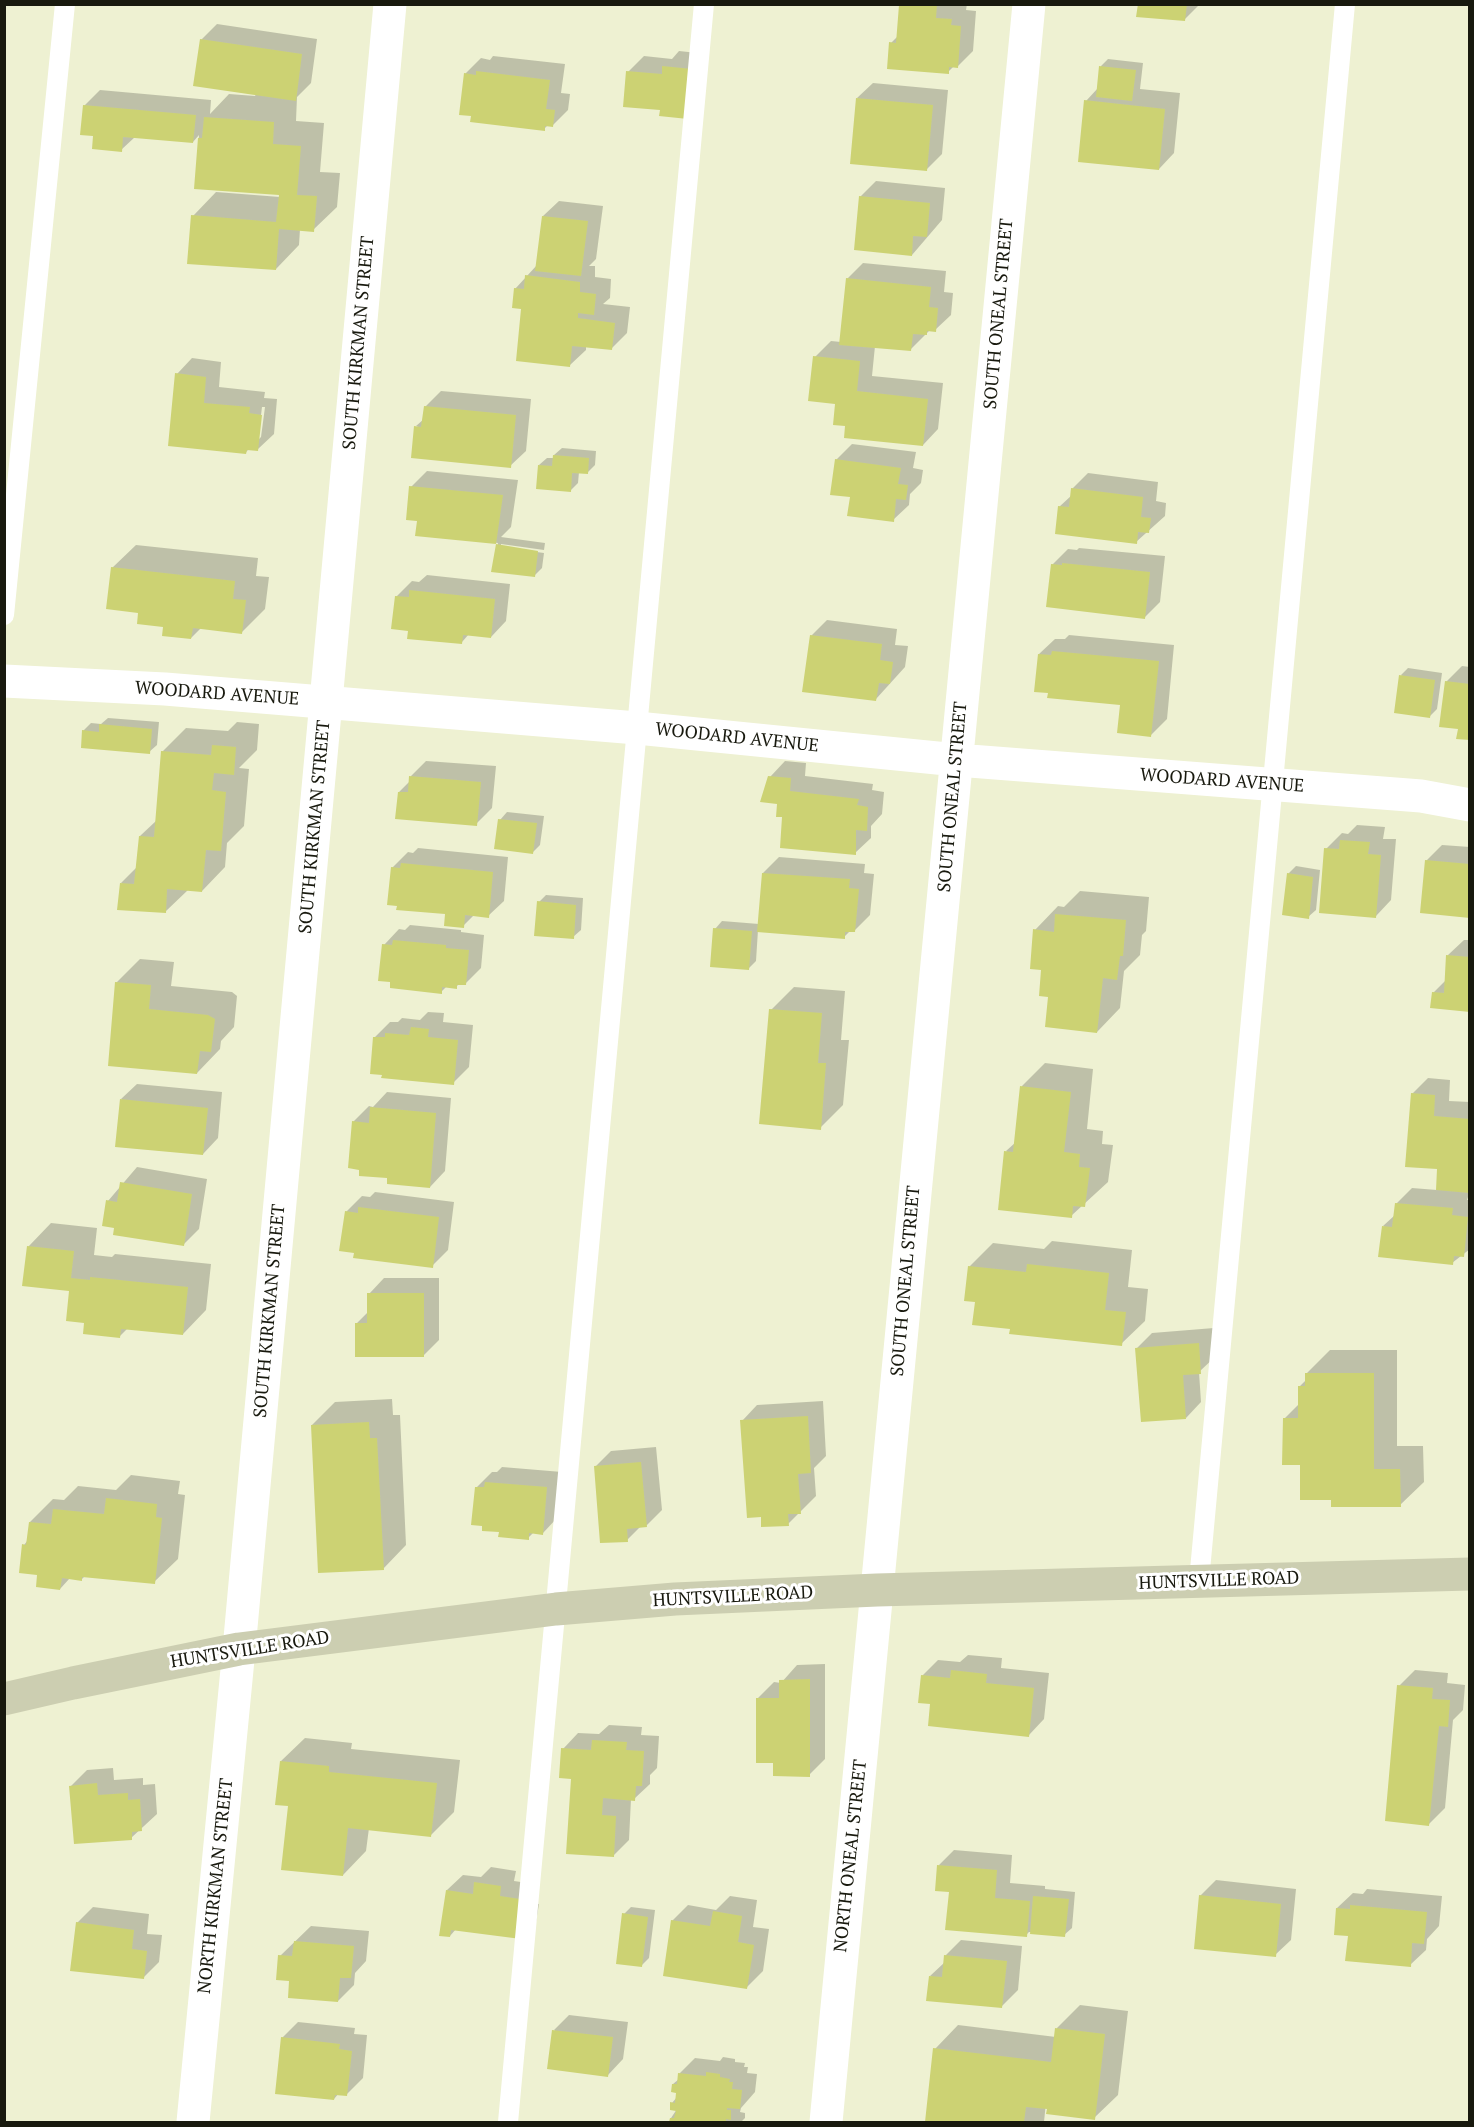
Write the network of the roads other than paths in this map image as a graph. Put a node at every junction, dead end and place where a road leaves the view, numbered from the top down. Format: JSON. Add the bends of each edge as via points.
{"nodes":[{"id":1,"x":65,"y":4,"type":"edge"},
{"id":2,"x":390,"y":4,"type":"edge"},
{"id":3,"x":704,"y":4,"type":"edge"},
{"id":4,"x":1029,"y":4,"type":"edge"},
{"id":5,"x":1345,"y":4,"type":"edge"},
{"id":6,"x":4,"y":615,"type":"edge"},
{"id":7,"x":4,"y":681,"type":"edge"},
{"id":8,"x":326,"y":702,"type":"junction"},
{"id":9,"x":637,"y":728,"type":"junction"},
{"id":10,"x":957,"y":760,"type":"junction"},
{"id":11,"x":1272,"y":785,"type":"junction"},
{"id":12,"x":1470,"y":804,"type":"edge"},
{"id":13,"x":1470,"y":1574,"type":"edge"},
{"id":14,"x":1199,"y":1581,"type":"junction"},
{"id":15,"x":877,"y":1590,"type":"junction"},
{"id":16,"x":556,"y":1609,"type":"junction"},
{"id":17,"x":239,"y":1649,"type":"junction"},
{"id":18,"x":4,"y":1699,"type":"edge"},
{"id":19,"x":193,"y":2122,"type":"edge"},
{"id":20,"x":508,"y":2122,"type":"edge"},
{"id":21,"x":826,"y":2122,"type":"edge"}],
"edges":[{"from":1,"to":6,"type":"lane"},
{"from":2,"to":8,"type":"street","name":"SOUTH KIRKMAN STREET"},
{"from":3,"to":9,"type":"lane"},
{"from":4,"to":10,"type":"street","name":"SOUTH ONEAL STREET"},
{"from":5,"to":11,"type":"lane"},
{"from":7,"to":8,"type":"street","name":"WOODARD AVENUE"},
{"from":8,"to":9,"type":"street","name":"WOODARD AVENUE"},
{"from":8,"to":17,"type":"street","name":"SOUTH KIRKMAN STREET"},
{"from":9,"to":10,"type":"street","name":"WOODARD AVENUE"},
{"from":9,"to":16,"type":"lane"},
{"from":10,"to":11,"type":"street","name":"WOODARD AVENUE"},
{"from":10,"to":15,"type":"street","name":"SOUTH ONEAL STREET"},
{"from":11,"to":12,"type":"street","name":"WOODARD AVENUE","via":[[1421,796]]},
{"from":11,"to":14,"type":"lane"},
{"from":13,"to":14,"type":"main road","name":"HUNTSVILLE ROAD"},
{"from":14,"to":15,"type":"main road","name":"HUNTSVILLE ROAD"},
{"from":15,"to":16,"type":"main road","name":"HUNTSVILLE ROAD"},
{"from":15,"to":21,"type":"street","name":"NORTH ONEAL STREET"},
{"from":16,"to":17,"type":"main road","name":"HUNTSVILLE ROAD"},
{"from":16,"to":20,"type":"lane"},
{"from":17,"to":18,"type":"main road","name":"HUNTSVILLE ROAD"},
{"from":17,"to":19,"type":"street","name":"NORTH KIRKMAN STREET"}]}
